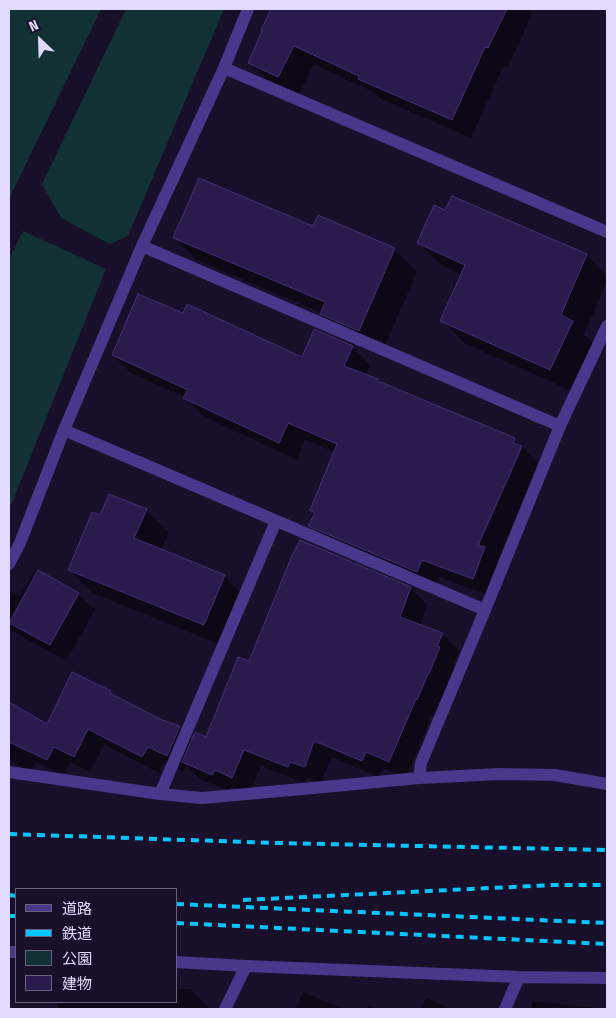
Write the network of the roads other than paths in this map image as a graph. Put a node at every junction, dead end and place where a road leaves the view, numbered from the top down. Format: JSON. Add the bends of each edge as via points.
{"nodes":[{"id":1,"x":248,"y":9,"type":"edge"},
{"id":2,"x":224,"y":68,"type":"junction"},
{"id":3,"x":607,"y":232,"type":"edge"},
{"id":4,"x":142,"y":246,"type":"junction"},
{"id":5,"x":607,"y":326,"type":"edge"},
{"id":6,"x":560,"y":426,"type":"junction"},
{"id":7,"x":64,"y":430,"type":"junction"},
{"id":8,"x":276,"y":521,"type":"junction"},
{"id":9,"x":14,"y":541,"type":"edge"},
{"id":10,"x":9,"y":564,"type":"edge"},
{"id":11,"x":485,"y":610,"type":"junction"},
{"id":12,"x":9,"y":772,"type":"edge"},
{"id":13,"x":419,"y":778,"type":"junction"},
{"id":14,"x":607,"y":784,"type":"edge"},
{"id":15,"x":160,"y":794,"type":"junction"},
{"id":16,"x":178,"y":962,"type":"edge"},
{"id":17,"x":246,"y":966,"type":"junction"},
{"id":18,"x":518,"y":977,"type":"junction"},
{"id":19,"x":607,"y":978,"type":"edge"},
{"id":20,"x":225,"y":1009,"type":"edge"},
{"id":21,"x":505,"y":1009,"type":"edge"}],
"edges":[{"from":1,"to":2,"type":"street"},
{"from":2,"to":3,"type":"street"},
{"from":2,"to":4,"type":"street"},
{"from":4,"to":6,"type":"street"},
{"from":4,"to":7,"type":"street"},
{"from":5,"to":6,"type":"street"},
{"from":6,"to":11,"type":"street"},
{"from":7,"to":8,"type":"street"},
{"from":7,"to":9,"type":"street"},
{"from":8,"to":11,"type":"street"},
{"from":8,"to":15,"type":"street"},
{"from":9,"to":10,"type":"street"},
{"from":11,"to":13,"type":"street","via":[[420,763]]},
{"from":12,"to":15,"type":"street"},
{"from":13,"to":14,"type":"street","via":[[555,775]]},
{"from":13,"to":15,"type":"street","via":[[202,798]]},
{"from":16,"to":17,"type":"street"},
{"from":17,"to":18,"type":"street"},
{"from":17,"to":20,"type":"street"},
{"from":18,"to":19,"type":"street"},
{"from":18,"to":21,"type":"street"}]}
